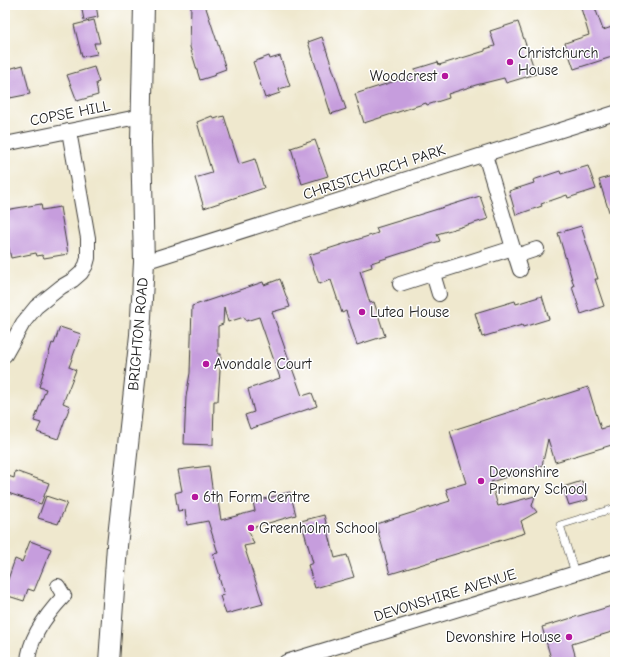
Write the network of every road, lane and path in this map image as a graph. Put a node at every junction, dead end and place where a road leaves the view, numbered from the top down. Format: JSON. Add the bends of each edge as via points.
{"nodes":[{"id":1,"x":144,"y":5,"type":"edge"},
{"id":2,"x":615,"y":113,"type":"edge"},
{"id":3,"x":142,"y":116,"type":"junction"},
{"id":4,"x":69,"y":131,"type":"junction"},
{"id":5,"x":5,"y":144,"type":"edge"},
{"id":6,"x":485,"y":155,"type":"junction"},
{"id":7,"x":537,"y":249,"type":"dead end"},
{"id":8,"x":515,"y":252,"type":"junction"},
{"id":9,"x":144,"y":262,"type":"junction"},
{"id":10,"x":520,"y":270,"type":"dead end"},
{"id":11,"x":433,"y":274,"type":"junction"},
{"id":12,"x":400,"y":284,"type":"dead end"},
{"id":13,"x":439,"y":294,"type":"dead end"},
{"id":14,"x":5,"y":355,"type":"edge"},
{"id":15,"x":615,"y":508,"type":"edge"},
{"id":16,"x":615,"y":561,"type":"edge"},
{"id":17,"x":575,"y":573,"type":"junction"},
{"id":18,"x":58,"y":586,"type":"dead end"},
{"id":19,"x":28,"y":662,"type":"edge"},
{"id":20,"x":109,"y":662,"type":"edge"},
{"id":21,"x":286,"y":662,"type":"edge"}],
"edges":[{"from":1,"to":3,"type":"main road","name":"BRIGHTON ROAD"},
{"from":2,"to":6,"type":"street","name":"CHRISTCHURCH PARK"},
{"from":3,"to":4,"type":"street","name":"COPSE HILL"},
{"from":3,"to":9,"type":"main road","name":"BRIGHTON ROAD"},
{"from":4,"to":5,"type":"street","name":"COPSE HILL"},
{"from":4,"to":14,"type":"street","via":[[88,238],[86,265],[73,280],[36,307],[23,323]]},
{"from":6,"to":8,"type":"street"},
{"from":6,"to":9,"type":"street","name":"CHRISTCHURCH PARK"},
{"from":7,"to":8,"type":"street"},
{"from":8,"to":10,"type":"street"},
{"from":8,"to":11,"type":"street"},
{"from":9,"to":20,"type":"main road","name":"BRIGHTON ROAD","via":[[140,335],[117,541]]},
{"from":11,"to":12,"type":"street"},
{"from":11,"to":13,"type":"street"},
{"from":15,"to":17,"type":"lane","via":[[560,525]]},
{"from":16,"to":17,"type":"street","name":"DEVONSHIRE AVENUE"},
{"from":17,"to":21,"type":"street","name":"DEVONSHIRE AVENUE"},
{"from":18,"to":19,"type":"street","via":[[64,596],[44,620]]}]}
